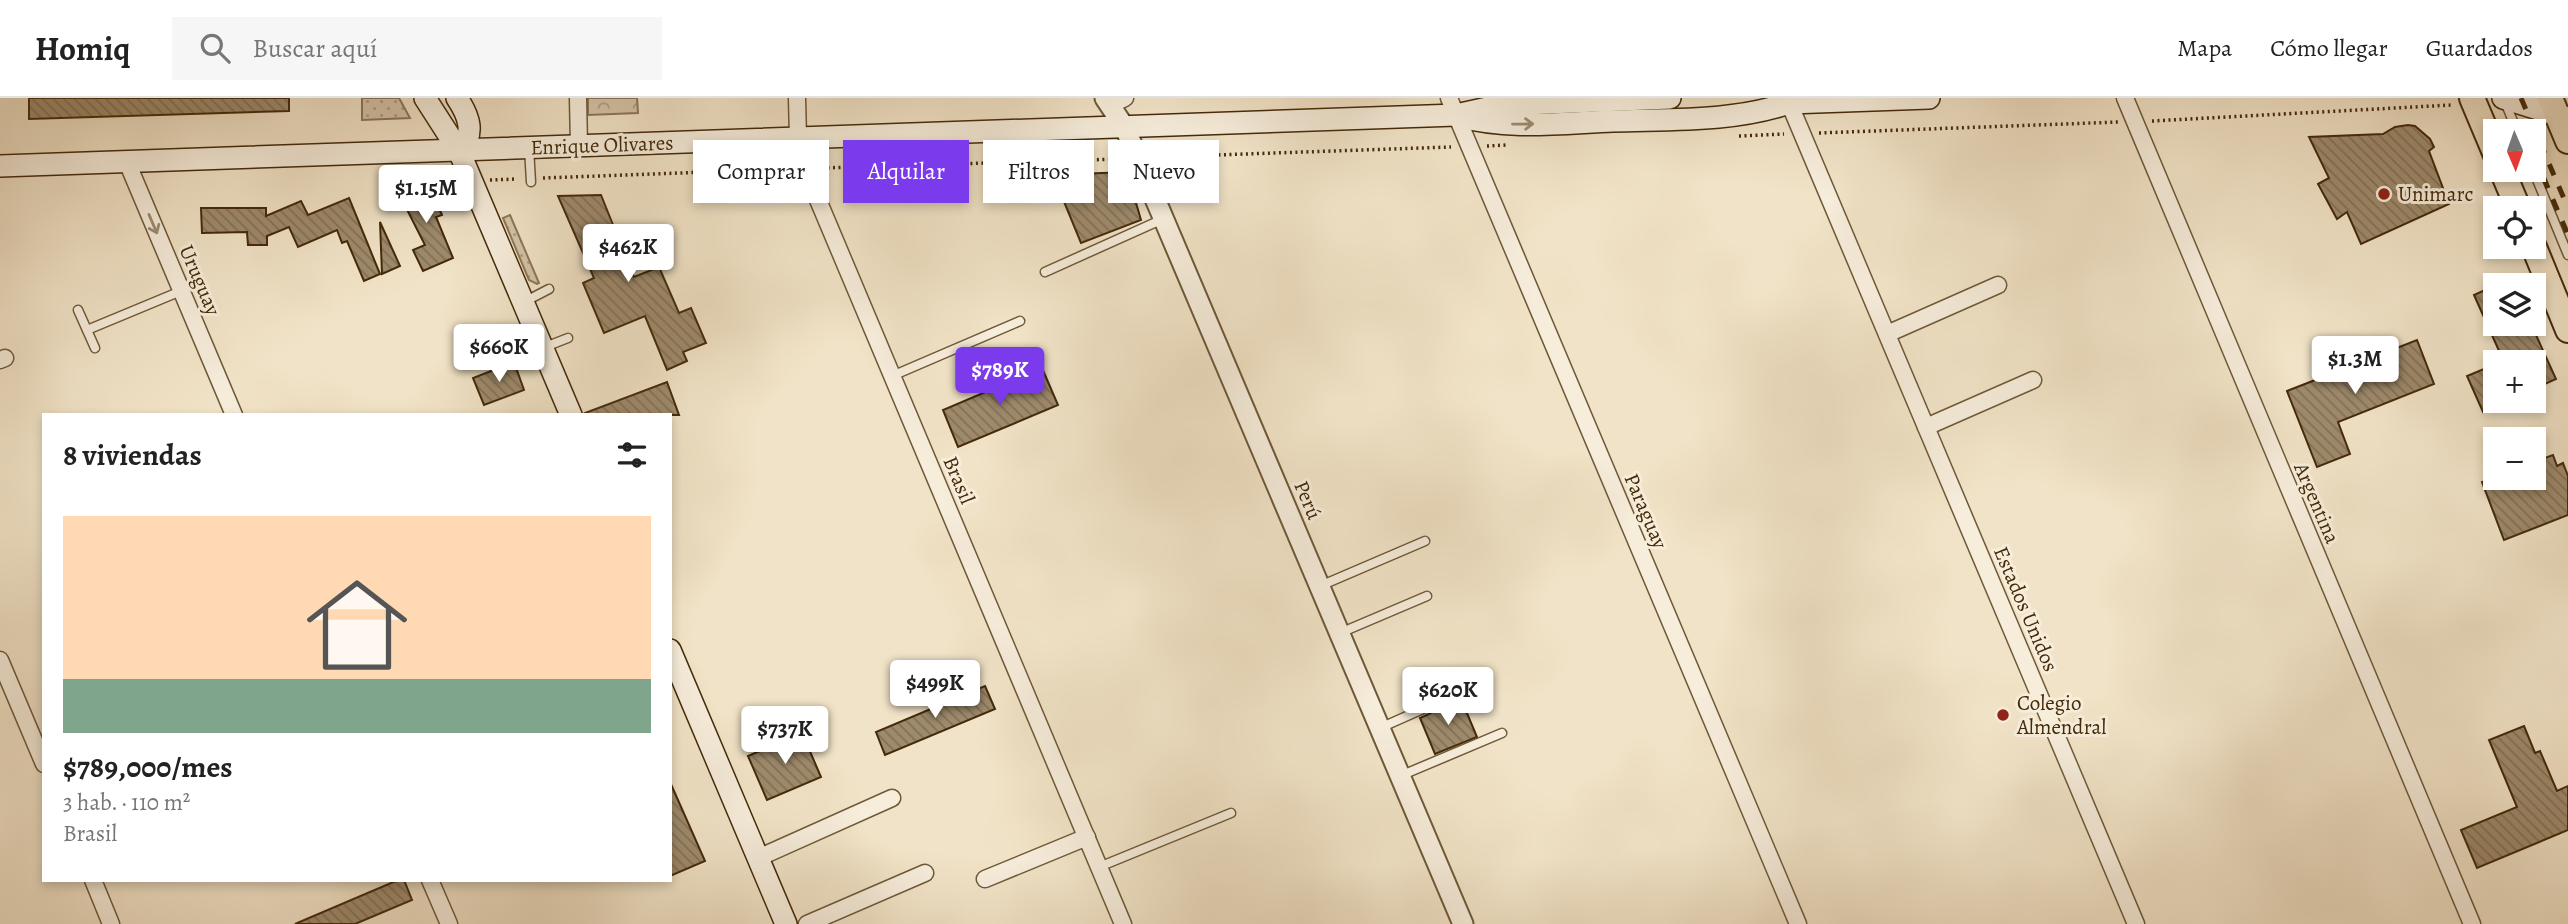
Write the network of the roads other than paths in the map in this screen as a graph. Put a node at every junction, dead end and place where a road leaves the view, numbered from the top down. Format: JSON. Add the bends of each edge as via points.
{"nodes":[{"id":1,"x":425,"y":98,"type":"edge"},
{"id":2,"x":457,"y":98,"type":"edge"},
{"id":3,"x":578,"y":98,"type":"edge"},
{"id":4,"x":797,"y":98,"type":"edge"},
{"id":5,"x":1670,"y":98,"type":"edge"},
{"id":6,"x":1763,"y":98,"type":"edge"},
{"id":7,"x":1929,"y":98,"type":"edge"},
{"id":8,"x":2125,"y":98,"type":"edge"},
{"id":9,"x":2472,"y":98,"type":"edge"},
{"id":10,"x":2503,"y":98,"type":"edge"},
{"id":11,"x":1867,"y":99,"type":"edge"},
{"id":12,"x":1113,"y":100,"type":"edge"},
{"id":13,"x":1788,"y":101,"type":"edge"},
{"id":14,"x":1453,"y":106,"type":"edge"},
{"id":15,"x":1633,"y":106,"type":"edge"},
{"id":16,"x":2558,"y":111,"type":"edge"},
{"id":17,"x":2512,"y":119,"type":"edge"},
{"id":18,"x":2483,"y":124,"type":"edge"},
{"id":19,"x":1125,"y":128,"type":"junction"},
{"id":20,"x":798,"y":138,"type":"junction"},
{"id":21,"x":2568,"y":141,"type":"edge"},
{"id":22,"x":579,"y":146,"type":"junction"},
{"id":23,"x":529,"y":148,"type":"junction"},
{"id":24,"x":460,"y":150,"type":"junction"},
{"id":25,"x":127,"y":162,"type":"junction"},
{"id":26,"x":0,"y":166,"type":"edge"},
{"id":27,"x":531,"y":182,"type":"dead end"},
{"id":28,"x":2538,"y":182,"type":"edge"},
{"id":29,"x":1163,"y":219,"type":"junction"},
{"id":30,"x":2568,"y":255,"type":"edge"},
{"id":31,"x":2538,"y":259,"type":"edge"},
{"id":32,"x":1045,"y":272,"type":"dead end"},
{"id":33,"x":1998,"y":285,"type":"dead end"},
{"id":34,"x":549,"y":289,"type":"dead end"},
{"id":35,"x":181,"y":291,"type":"junction"},
{"id":36,"x":523,"y":302,"type":"junction"},
{"id":37,"x":78,"y":310,"type":"dead end"},
{"id":38,"x":1020,"y":321,"type":"dead end"},
{"id":39,"x":87,"y":330,"type":"junction"},
{"id":40,"x":2568,"y":330,"type":"edge"},
{"id":41,"x":1887,"y":334,"type":"junction"},
{"id":42,"x":568,"y":338,"type":"dead end"},
{"id":43,"x":95,"y":348,"type":"dead end"},
{"id":44,"x":543,"y":348,"type":"junction"},
{"id":45,"x":892,"y":376,"type":"junction"},
{"id":46,"x":2033,"y":380,"type":"dead end"},
{"id":47,"x":233,"y":413,"type":"edge"},
{"id":48,"x":570,"y":413,"type":"edge"},
{"id":49,"x":1926,"y":426,"type":"junction"},
{"id":50,"x":1425,"y":541,"type":"dead end"},
{"id":51,"x":1320,"y":586,"type":"junction"},
{"id":52,"x":1427,"y":596,"type":"dead end"},
{"id":53,"x":1340,"y":633,"type":"junction"},
{"id":54,"x":672,"y":655,"type":"edge"},
{"id":55,"x":0,"y":660,"type":"edge"},
{"id":56,"x":1479,"y":684,"type":"dead end"},
{"id":57,"x":1380,"y":728,"type":"junction"},
{"id":58,"x":1502,"y":733,"type":"dead end"},
{"id":59,"x":42,"y":759,"type":"edge"},
{"id":60,"x":1400,"y":776,"type":"junction"},
{"id":61,"x":892,"y":798,"type":"dead end"},
{"id":62,"x":1231,"y":813,"type":"dead end"},
{"id":63,"x":1087,"y":837,"type":"junction"},
{"id":64,"x":758,"y":858,"type":"junction"},
{"id":65,"x":1099,"y":867,"type":"junction"},
{"id":66,"x":925,"y":873,"type":"dead end"},
{"id":67,"x":985,"y":879,"type":"dead end"},
{"id":68,"x":94,"y":882,"type":"edge"},
{"id":69,"x":431,"y":882,"type":"edge"},
{"id":70,"x":111,"y":924,"type":"edge"},
{"id":71,"x":449,"y":924,"type":"edge"},
{"id":72,"x":786,"y":924,"type":"edge"},
{"id":73,"x":807,"y":924,"type":"edge"},
{"id":74,"x":1123,"y":924,"type":"edge"},
{"id":75,"x":1463,"y":924,"type":"edge"},
{"id":76,"x":1798,"y":924,"type":"edge"},
{"id":77,"x":2136,"y":924,"type":"edge"},
{"id":78,"x":2472,"y":924,"type":"edge"}],
"edges":[{"from":1,"to":24,"type":"main road"},
{"from":2,"to":24,"type":"main road","via":[[470,127],[467,143]]},
{"from":3,"to":22,"type":"street"},
{"from":4,"to":20,"type":"street","name":"Brasil"},
{"from":5,"to":15,"type":"main road","name":"Enrique Olivares"},
{"from":6,"to":13,"type":"main road","name":"Enrique Olivares"},
{"from":7,"to":11,"type":"main road","name":"Enrique Olivares"},
{"from":8,"to":78,"type":"street","name":"Argentina"},
{"from":9,"to":18,"type":"main road"},
{"from":10,"to":16,"type":"main road"},
{"from":10,"to":17,"type":"lane"},
{"from":11,"to":13,"type":"main road","name":"Enrique Olivares"},
{"from":12,"to":19,"type":"street","name":"Perú"},
{"from":13,"to":15,"type":"main road","name":"Enrique Olivares","via":[[1733,116]]},
{"from":13,"to":41,"type":"street","name":"Estados Unidos"},
{"from":14,"to":15,"type":"main road","name":"Enrique Olivares","via":[[1502,124]]},
{"from":14,"to":19,"type":"main road","name":"Enrique Olivares"},
{"from":14,"to":76,"type":"street","name":"Paraguay"},
{"from":16,"to":21,"type":"main road"},
{"from":19,"to":20,"type":"main road","name":"Enrique Olivares"},
{"from":19,"to":29,"type":"street","name":"Perú"},
{"from":20,"to":22,"type":"main road","name":"Enrique Olivares"},
{"from":20,"to":45,"type":"street","name":"Brasil","via":[[805,169]]},
{"from":22,"to":23,"type":"main road","name":"Enrique Olivares"},
{"from":23,"to":24,"type":"main road","name":"Enrique Olivares"},
{"from":23,"to":27,"type":"lane"},
{"from":24,"to":25,"type":"main road","name":"Enrique Olivares"},
{"from":24,"to":36,"type":"main road"},
{"from":25,"to":26,"type":"main road","name":"Enrique Olivares"},
{"from":25,"to":35,"type":"street","name":"Uruguay","one_way":true},
{"from":28,"to":30,"type":"lane"},
{"from":29,"to":32,"type":"lane"},
{"from":29,"to":51,"type":"street","name":"Perú"},
{"from":31,"to":40,"type":"main road"},
{"from":33,"to":41,"type":"street"},
{"from":34,"to":36,"type":"lane"},
{"from":35,"to":39,"type":"lane"},
{"from":35,"to":47,"type":"street","name":"Uruguay"},
{"from":36,"to":44,"type":"main road"},
{"from":37,"to":39,"type":"lane"},
{"from":38,"to":45,"type":"lane"},
{"from":39,"to":43,"type":"lane"},
{"from":41,"to":49,"type":"street","name":"Estados Unidos"},
{"from":42,"to":44,"type":"lane"},
{"from":44,"to":48,"type":"main road"},
{"from":45,"to":63,"type":"street","name":"Brasil"},
{"from":46,"to":49,"type":"street"},
{"from":49,"to":77,"type":"street","name":"Estados Unidos"},
{"from":50,"to":51,"type":"lane"},
{"from":51,"to":53,"type":"street","name":"Perú"},
{"from":52,"to":53,"type":"lane"},
{"from":53,"to":57,"type":"street","name":"Perú"},
{"from":54,"to":64,"type":"main road"},
{"from":55,"to":59,"type":"street"},
{"from":56,"to":57,"type":"lane"},
{"from":57,"to":60,"type":"street","name":"Perú"},
{"from":58,"to":60,"type":"lane"},
{"from":60,"to":75,"type":"street","name":"Perú"},
{"from":61,"to":64,"type":"street"},
{"from":62,"to":65,"type":"lane"},
{"from":63,"to":65,"type":"street","name":"Brasil"},
{"from":63,"to":67,"type":"street"},
{"from":64,"to":72,"type":"main road"},
{"from":65,"to":74,"type":"street","name":"Brasil"},
{"from":66,"to":73,"type":"street"},
{"from":68,"to":70,"type":"street"},
{"from":69,"to":71,"type":"street"}]}
